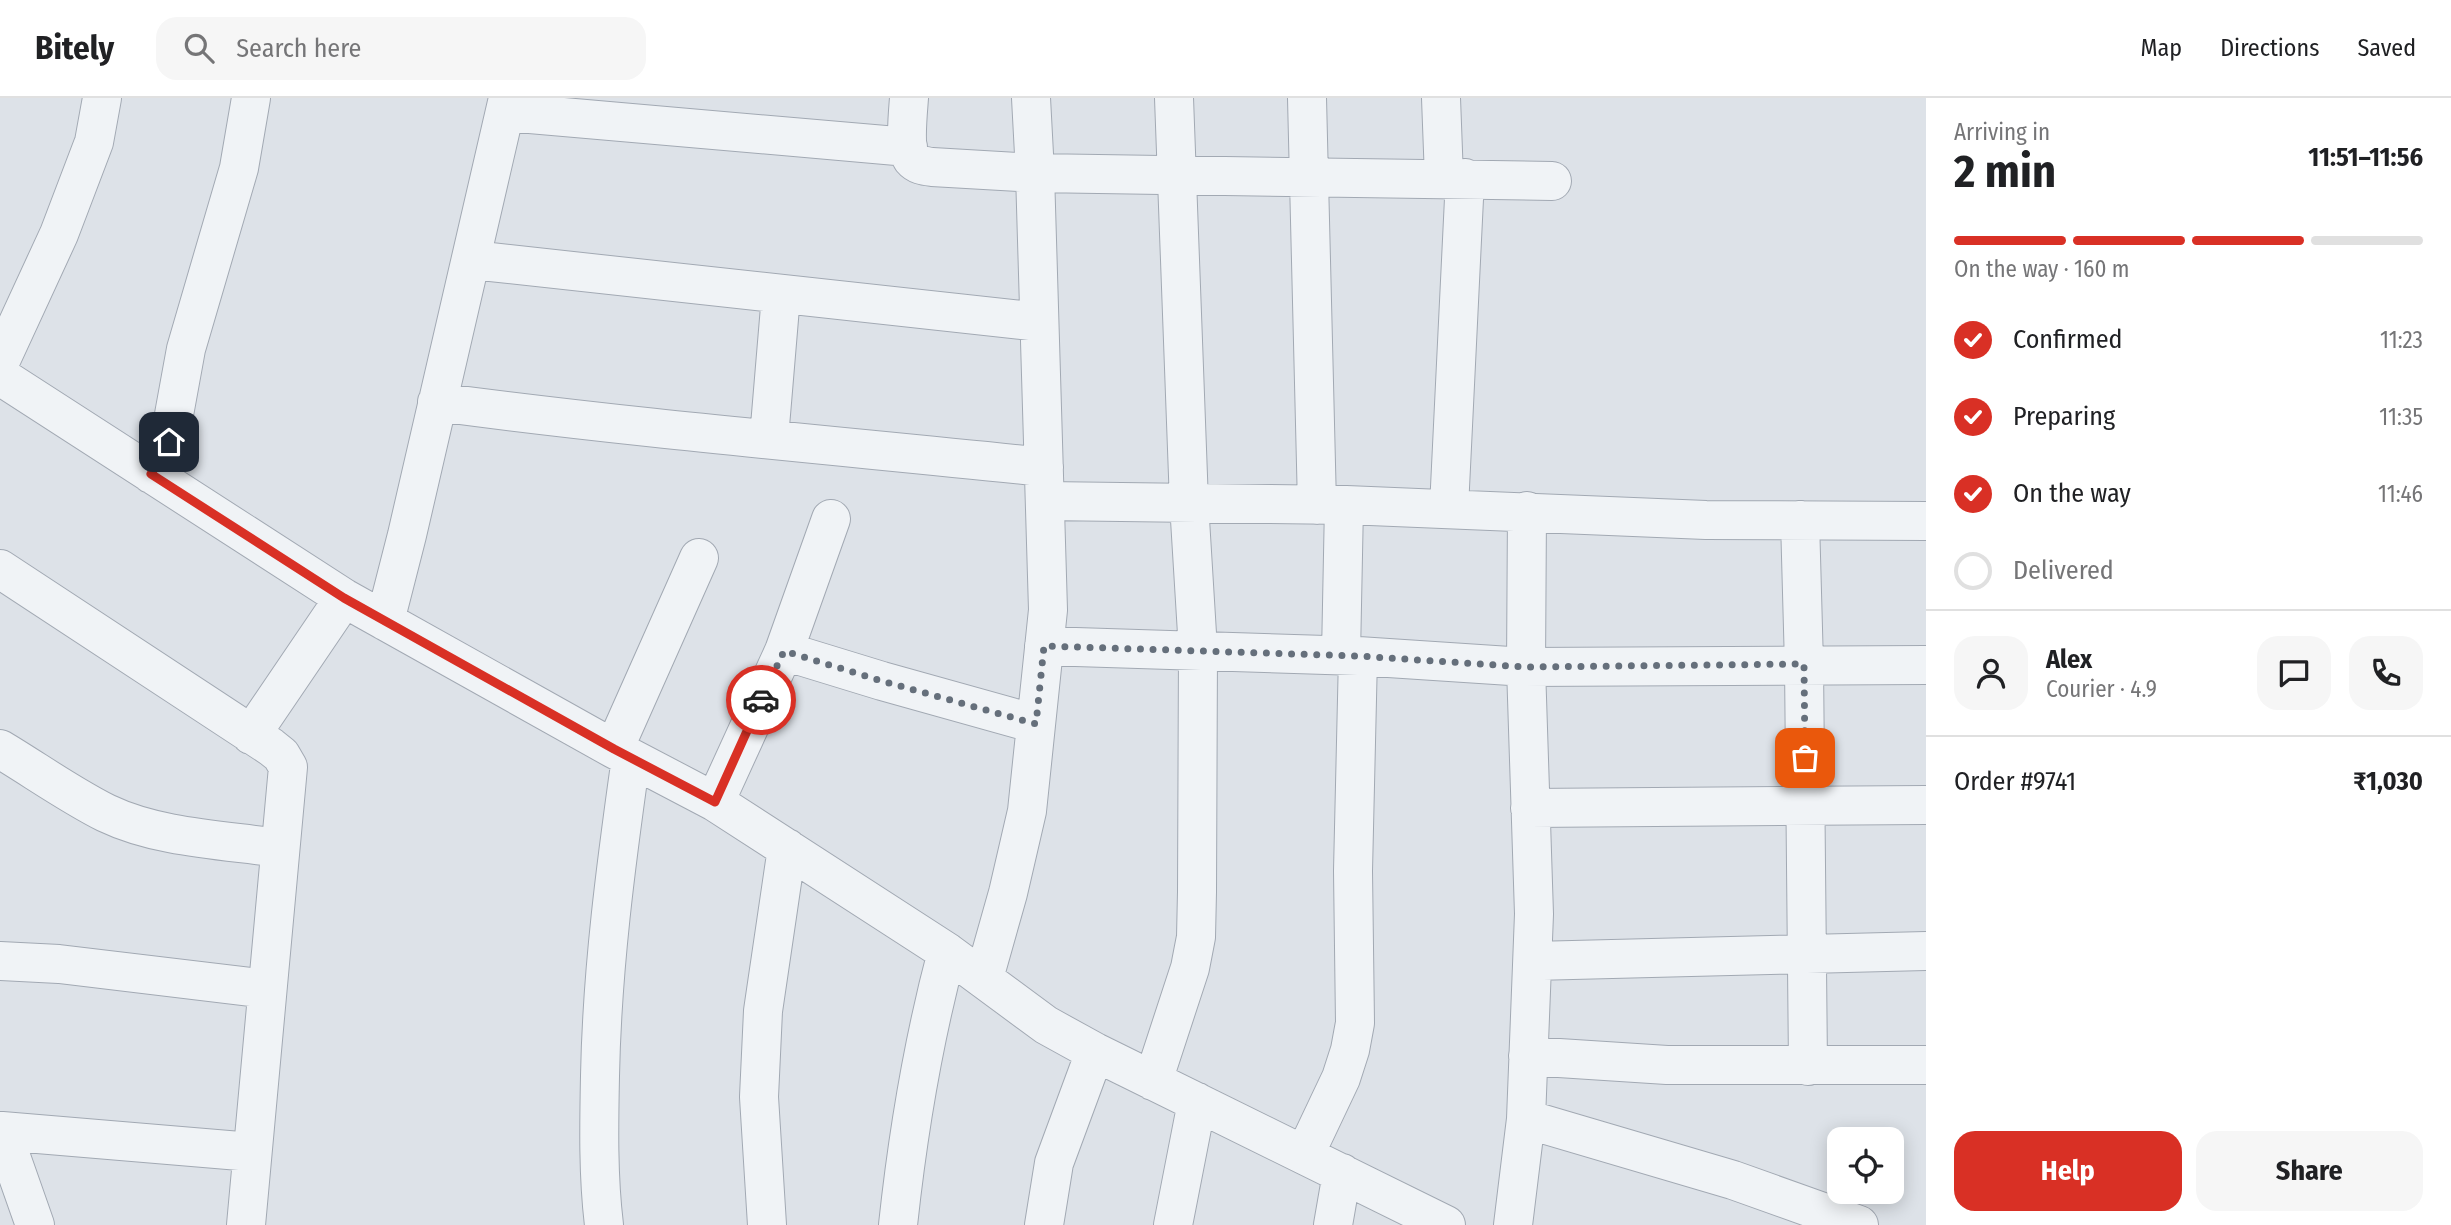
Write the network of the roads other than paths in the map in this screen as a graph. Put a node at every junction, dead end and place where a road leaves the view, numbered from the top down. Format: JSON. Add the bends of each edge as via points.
{"nodes":[{"id":1,"x":102,"y":98,"type":"edge"},
{"id":2,"x":251,"y":98,"type":"edge"},
{"id":3,"x":909,"y":98,"type":"edge"},
{"id":4,"x":1031,"y":98,"type":"edge"},
{"id":5,"x":1174,"y":98,"type":"edge"},
{"id":6,"x":1307,"y":98,"type":"edge"},
{"id":7,"x":1441,"y":98,"type":"edge"},
{"id":8,"x":507,"y":105,"type":"edge"},
{"id":9,"x":908,"y":147,"type":"junction"},
{"id":10,"x":1035,"y":173,"type":"junction"},
{"id":11,"x":1176,"y":174,"type":"junction"},
{"id":12,"x":1309,"y":176,"type":"junction"},
{"id":13,"x":1454,"y":178,"type":"junction"},
{"id":14,"x":1552,"y":181,"type":"dead end"},
{"id":15,"x":471,"y":260,"type":"junction"},
{"id":16,"x":781,"y":295,"type":"junction"},
{"id":17,"x":1038,"y":322,"type":"junction"},
{"id":18,"x":0,"y":362,"type":"edge"},
{"id":19,"x":0,"y":376,"type":"edge"},
{"id":20,"x":437,"y":402,"type":"junction"},
{"id":21,"x":769,"y":438,"type":"junction"},
{"id":22,"x":151,"y":474,"type":"junction"},
{"id":23,"x":1045,"y":484,"type":"junction"},
{"id":24,"x":1189,"y":503,"type":"junction"},
{"id":25,"x":1330,"y":505,"type":"junction"},
{"id":26,"x":1449,"y":508,"type":"junction"},
{"id":27,"x":1527,"y":511,"type":"junction"},
{"id":28,"x":831,"y":519,"type":"dead end"},
{"id":29,"x":1800,"y":520,"type":"junction"},
{"id":30,"x":1926,"y":521,"type":"edge"},
{"id":31,"x":699,"y":558,"type":"dead end"},
{"id":32,"x":0,"y":569,"type":"edge"},
{"id":33,"x":344,"y":598,"type":"junction"},
{"id":34,"x":385,"y":621,"type":"junction"},
{"id":35,"x":1044,"y":646,"type":"junction"},
{"id":36,"x":1198,"y":650,"type":"junction"},
{"id":37,"x":784,"y":651,"type":"junction"},
{"id":38,"x":1349,"y":656,"type":"junction"},
{"id":39,"x":1804,"y":664,"type":"junction"},
{"id":40,"x":1926,"y":665,"type":"edge"},
{"id":41,"x":1526,"y":667,"type":"junction"},
{"id":42,"x":1036,"y":724,"type":"junction"},
{"id":43,"x":251,"y":735,"type":"junction"},
{"id":44,"x":0,"y":749,"type":"edge"},
{"id":45,"x":622,"y":753,"type":"junction"},
{"id":46,"x":715,"y":802,"type":"junction"},
{"id":47,"x":1806,"y":805,"type":"junction"},
{"id":48,"x":1926,"y":806,"type":"edge"},
{"id":49,"x":1530,"y":808,"type":"junction"},
{"id":50,"x":279,"y":848,"type":"junction"},
{"id":51,"x":787,"y":848,"type":"junction"},
{"id":52,"x":1926,"y":951,"type":"edge"},
{"id":53,"x":947,"y":952,"type":"junction"},
{"id":54,"x":1808,"y":954,"type":"junction"},
{"id":55,"x":0,"y":961,"type":"edge"},
{"id":56,"x":1533,"y":961,"type":"junction"},
{"id":57,"x":984,"y":978,"type":"junction"},
{"id":58,"x":267,"y":989,"type":"junction"},
{"id":59,"x":1095,"y":1052,"type":"junction"},
{"id":60,"x":1528,"y":1056,"type":"junction"},
{"id":61,"x":1926,"y":1065,"type":"edge"},
{"id":62,"x":1808,"y":1066,"type":"junction"},
{"id":63,"x":1153,"y":1081,"type":"junction"},
{"id":64,"x":1198,"y":1102,"type":"junction"},
{"id":65,"x":1526,"y":1119,"type":"junction"},
{"id":66,"x":253,"y":1152,"type":"junction"},
{"id":67,"x":1305,"y":1154,"type":"junction"},
{"id":68,"x":1342,"y":1173,"type":"junction"},
{"id":69,"x":35,"y":1225,"type":"edge"},
{"id":70,"x":246,"y":1225,"type":"edge"},
{"id":71,"x":604,"y":1225,"type":"edge"},
{"id":72,"x":766,"y":1225,"type":"edge"},
{"id":73,"x":898,"y":1225,"type":"edge"},
{"id":74,"x":1044,"y":1225,"type":"edge"},
{"id":75,"x":1173,"y":1225,"type":"edge"},
{"id":76,"x":1333,"y":1225,"type":"edge"},
{"id":77,"x":1446,"y":1225,"type":"edge"},
{"id":78,"x":1513,"y":1225,"type":"edge"},
{"id":79,"x":1859,"y":1225,"type":"edge"}],
"edges":[{"from":1,"to":18,"type":"street","via":[[94,142],[59,234]]},
{"from":2,"to":22,"type":"street","via":[[239,168],[186,349],[169,442]]},
{"from":3,"to":9,"type":"street"},
{"from":4,"to":10,"type":"street"},
{"from":5,"to":11,"type":"street"},
{"from":6,"to":12,"type":"street"},
{"from":7,"to":13,"type":"street"},
{"from":8,"to":9,"type":"street"},
{"from":8,"to":15,"type":"street"},
{"from":9,"to":10,"type":"street","via":[[918,164],[932,167]]},
{"from":10,"to":11,"type":"street"},
{"from":10,"to":17,"type":"street"},
{"from":11,"to":12,"type":"street"},
{"from":11,"to":24,"type":"street"},
{"from":12,"to":13,"type":"street"},
{"from":12,"to":25,"type":"street"},
{"from":13,"to":14,"type":"street"},
{"from":13,"to":26,"type":"street"},
{"from":15,"to":16,"type":"street"},
{"from":15,"to":20,"type":"street"},
{"from":16,"to":17,"type":"street"},
{"from":16,"to":21,"type":"street"},
{"from":17,"to":23,"type":"street"},
{"from":19,"to":22,"type":"street"},
{"from":20,"to":21,"type":"street","via":[[576,421]]},
{"from":20,"to":34,"type":"street"},
{"from":21,"to":23,"type":"street"},
{"from":22,"to":33,"type":"street"},
{"from":23,"to":24,"type":"street"},
{"from":23,"to":35,"type":"street","via":[[1049,579]]},
{"from":24,"to":25,"type":"street"},
{"from":24,"to":36,"type":"street"},
{"from":25,"to":26,"type":"street"},
{"from":25,"to":38,"type":"street"},
{"from":26,"to":27,"type":"street"},
{"from":27,"to":29,"type":"street"},
{"from":27,"to":41,"type":"street"},
{"from":28,"to":37,"type":"street"},
{"from":29,"to":30,"type":"street"},
{"from":29,"to":39,"type":"street"},
{"from":31,"to":45,"type":"street"},
{"from":32,"to":43,"type":"street"},
{"from":33,"to":34,"type":"street"},
{"from":33,"to":43,"type":"street"},
{"from":34,"to":45,"type":"street"},
{"from":35,"to":36,"type":"street"},
{"from":35,"to":42,"type":"street"},
{"from":36,"to":38,"type":"street"},
{"from":36,"to":63,"type":"street","via":[[1196,937]]},
{"from":37,"to":42,"type":"street"},
{"from":37,"to":46,"type":"street"},
{"from":38,"to":41,"type":"street"},
{"from":38,"to":67,"type":"street","via":[[1355,1023],[1340,1078]]},
{"from":39,"to":40,"type":"street"},
{"from":39,"to":41,"type":"street"},
{"from":39,"to":47,"type":"street"},
{"from":41,"to":49,"type":"street"},
{"from":42,"to":57,"type":"street","via":[[1027,811]]},
{"from":43,"to":50,"type":"street","via":[[281,755],[288,767]]},
{"from":44,"to":50,"type":"street","via":[[106,813],[183,835]]},
{"from":45,"to":46,"type":"street"},
{"from":45,"to":71,"type":"street","via":[[602,998],[598,1126]]},
{"from":46,"to":51,"type":"street"},
{"from":47,"to":48,"type":"street"},
{"from":47,"to":49,"type":"street"},
{"from":47,"to":54,"type":"street"},
{"from":49,"to":56,"type":"street"},
{"from":50,"to":58,"type":"street"},
{"from":51,"to":53,"type":"street"},
{"from":51,"to":72,"type":"street","via":[[763,1011],[759,1097]]},
{"from":52,"to":54,"type":"street"},
{"from":53,"to":57,"type":"street"},
{"from":53,"to":73,"type":"street","via":[[914,1100]]},
{"from":54,"to":56,"type":"street"},
{"from":54,"to":62,"type":"street"},
{"from":55,"to":58,"type":"street"},
{"from":56,"to":60,"type":"street"},
{"from":57,"to":59,"type":"street","via":[[1046,1025]]},
{"from":58,"to":66,"type":"street"},
{"from":59,"to":63,"type":"street"},
{"from":59,"to":74,"type":"street","via":[[1054,1163]]},
{"from":60,"to":62,"type":"street","via":[[1667,1065]]},
{"from":60,"to":65,"type":"street"},
{"from":61,"to":62,"type":"street"},
{"from":63,"to":64,"type":"street"},
{"from":64,"to":67,"type":"street"},
{"from":64,"to":75,"type":"street"},
{"from":65,"to":78,"type":"street"},
{"from":65,"to":79,"type":"street","via":[[1733,1180]]},
{"from":66,"to":69,"type":"street","via":[[2,1131]]},
{"from":66,"to":70,"type":"street"},
{"from":67,"to":68,"type":"street"},
{"from":68,"to":76,"type":"street"},
{"from":68,"to":77,"type":"street"}]}
